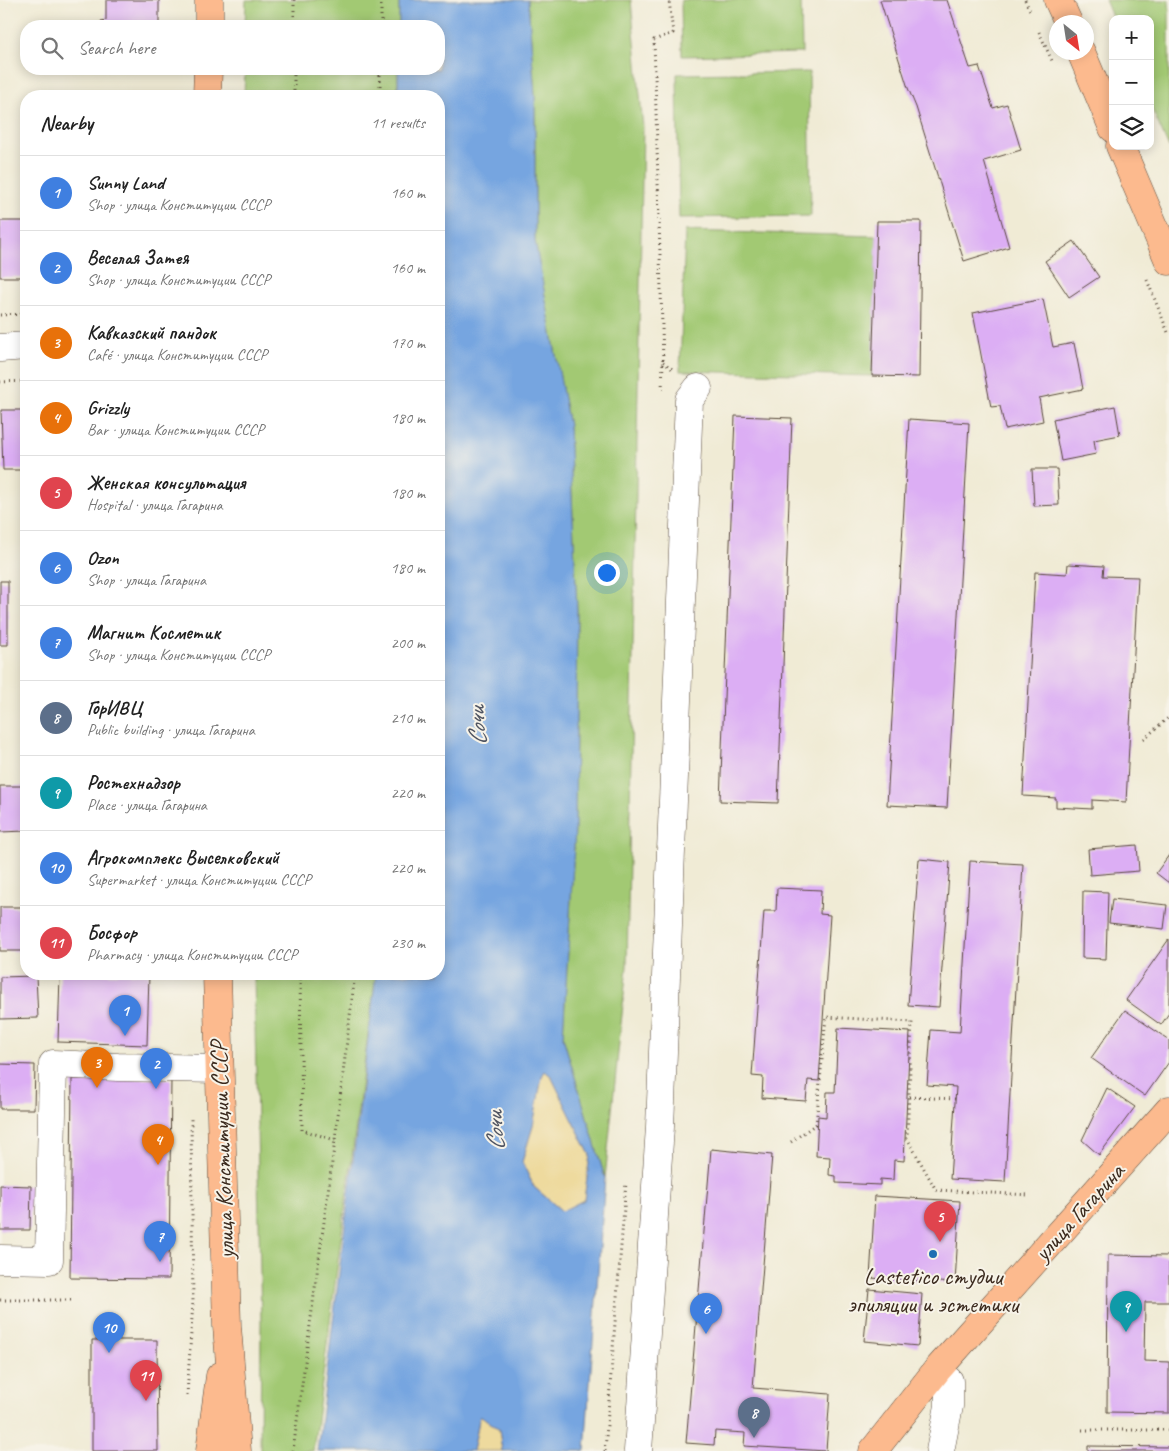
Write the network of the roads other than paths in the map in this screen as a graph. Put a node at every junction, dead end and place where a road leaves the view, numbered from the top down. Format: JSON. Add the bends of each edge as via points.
{"nodes":[{"id":1,"x":209,"y":0,"type":"edge"},
{"id":2,"x":1058,"y":0,"type":"edge"},
{"id":3,"x":1065,"y":15,"type":"edge"},
{"id":4,"x":208,"y":20,"type":"edge"},
{"id":5,"x":1083,"y":60,"type":"edge"},
{"id":6,"x":208,"y":75,"type":"edge"},
{"id":7,"x":207,"y":90,"type":"edge"},
{"id":8,"x":1109,"y":119,"type":"edge"},
{"id":9,"x":1122,"y":150,"type":"edge"},
{"id":10,"x":1169,"y":261,"type":"edge"},
{"id":11,"x":20,"y":346,"type":"edge"},
{"id":12,"x":0,"y":348,"type":"edge"},
{"id":13,"x":698,"y":388,"type":"dead end"},
{"id":14,"x":217,"y":980,"type":"edge"},
{"id":15,"x":219,"y":1069,"type":"junction"},
{"id":16,"x":1169,"y":1110,"type":"edge"},
{"id":17,"x":0,"y":1259,"type":"edge"},
{"id":18,"x":227,"y":1326,"type":"junction"},
{"id":19,"x":937,"y":1370,"type":"junction"},
{"id":20,"x":210,"y":1451,"type":"edge"},
{"id":21,"x":237,"y":1451,"type":"edge"},
{"id":22,"x":638,"y":1451,"type":"edge"},
{"id":23,"x":873,"y":1451,"type":"edge"},
{"id":24,"x":940,"y":1451,"type":"edge"}],
"edges":[{"from":1,"to":4,"type":"main road"},
{"from":2,"to":3,"type":"main road"},
{"from":5,"to":8,"type":"main road"},
{"from":6,"to":7,"type":"main road"},
{"from":9,"to":10,"type":"main road"},
{"from":11,"to":12,"type":"street"},
{"from":13,"to":22,"type":"street","via":[[689,400],[660,1127]]},
{"from":14,"to":15,"type":"main road","name":"улица Конституции СССР"},
{"from":15,"to":17,"type":"street","via":[[52,1064],[50,1260]]},
{"from":15,"to":18,"type":"main road","name":"улица Конституции СССР"},
{"from":16,"to":19,"type":"main road","name":"улица Гагарина"},
{"from":18,"to":20,"type":"main road"},
{"from":18,"to":21,"type":"main road"},
{"from":19,"to":23,"type":"main road","name":"улица Гагарина"},
{"from":19,"to":24,"type":"street","via":[[949,1381],[949,1406]]}]}
